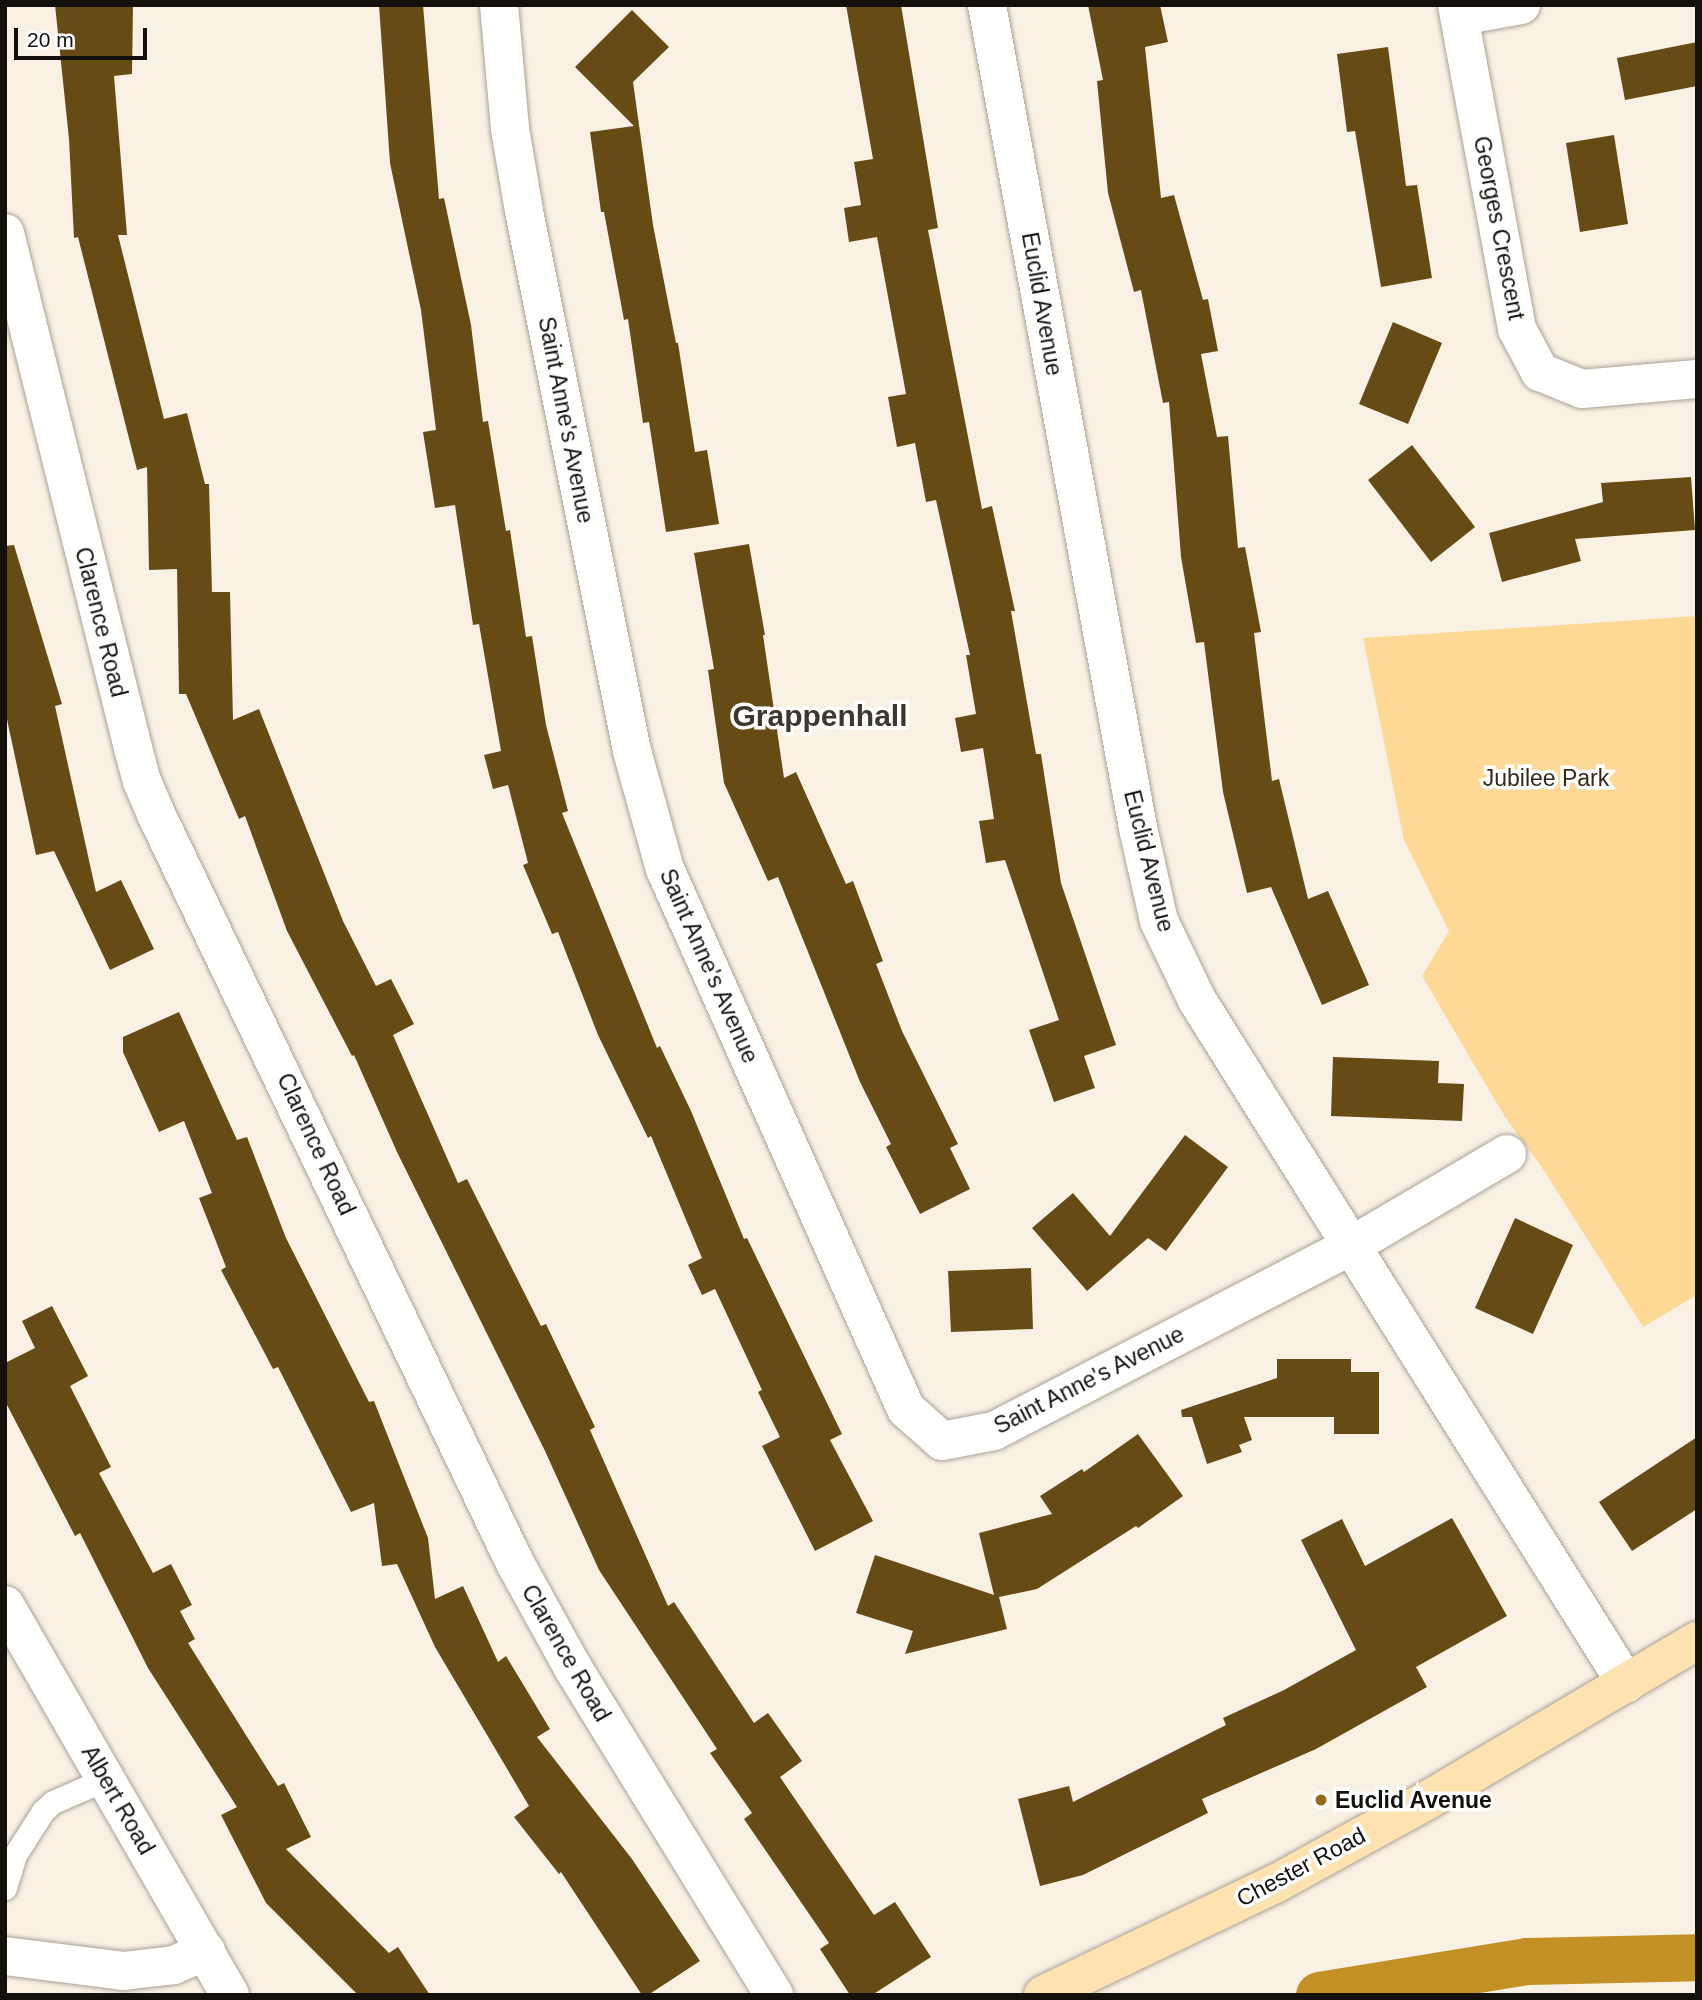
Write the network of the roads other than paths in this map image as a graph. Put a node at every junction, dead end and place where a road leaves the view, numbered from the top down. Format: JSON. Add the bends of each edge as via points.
{"nodes":[{"id":1,"x":499,"y":5,"type":"edge"},
{"id":2,"x":987,"y":5,"type":"edge"},
{"id":3,"x":1521,"y":5,"type":"edge"},
{"id":4,"x":1458,"y":11,"type":"edge"},
{"id":5,"x":5,"y":233,"type":"edge"},
{"id":6,"x":1697,"y":379,"type":"edge"},
{"id":7,"x":1507,"y":1154,"type":"dead end"},
{"id":8,"x":1350,"y":1246,"type":"junction"},
{"id":9,"x":5,"y":1605,"type":"edge"},
{"id":10,"x":1697,"y":1641,"type":"edge"},
{"id":11,"x":1626,"y":1683,"type":"junction"},
{"id":12,"x":106,"y":1779,"type":"junction"},
{"id":13,"x":5,"y":1888,"type":"edge"},
{"id":14,"x":206,"y":1951,"type":"junction"},
{"id":15,"x":5,"y":1956,"type":"edge"},
{"id":16,"x":230,"y":1995,"type":"edge"},
{"id":17,"x":774,"y":1995,"type":"edge"},
{"id":18,"x":1043,"y":1995,"type":"edge"}],
"edges":[{"from":1,"to":8,"type":"street","name":"Saint Anne's Avenue","via":[[510,129],[524,211],[632,751],[665,869],[906,1409],[942,1441],[994,1431]]},
{"from":2,"to":8,"type":"street","name":"Euclid Avenue","via":[[1135,814],[1159,920],[1197,999]]},
{"from":3,"to":4,"type":"street"},
{"from":4,"to":6,"type":"street","name":"Georges Crescent","via":[[1517,329],[1540,372],[1582,390]]},
{"from":5,"to":17,"type":"street","name":"Clarence Road","via":[[133,748],[156,814],[515,1563],[573,1668]]},
{"from":7,"to":8,"type":"street"},
{"from":8,"to":11,"type":"street","name":"Euclid Avenue"},
{"from":9,"to":12,"type":"street","name":"Albert Road"},
{"from":10,"to":11,"type":"main road","name":"Chester Road"},
{"from":11,"to":18,"type":"main road","name":"Chester Road","via":[[1275,1884]]},
{"from":12,"to":13,"type":"lane","via":[[43,1811],[15,1855]]},
{"from":12,"to":14,"type":"street","name":"Albert Road"},
{"from":14,"to":15,"type":"street","via":[[174,1965],[123,1971]]},
{"from":14,"to":16,"type":"street","name":"Albert Road"}]}
